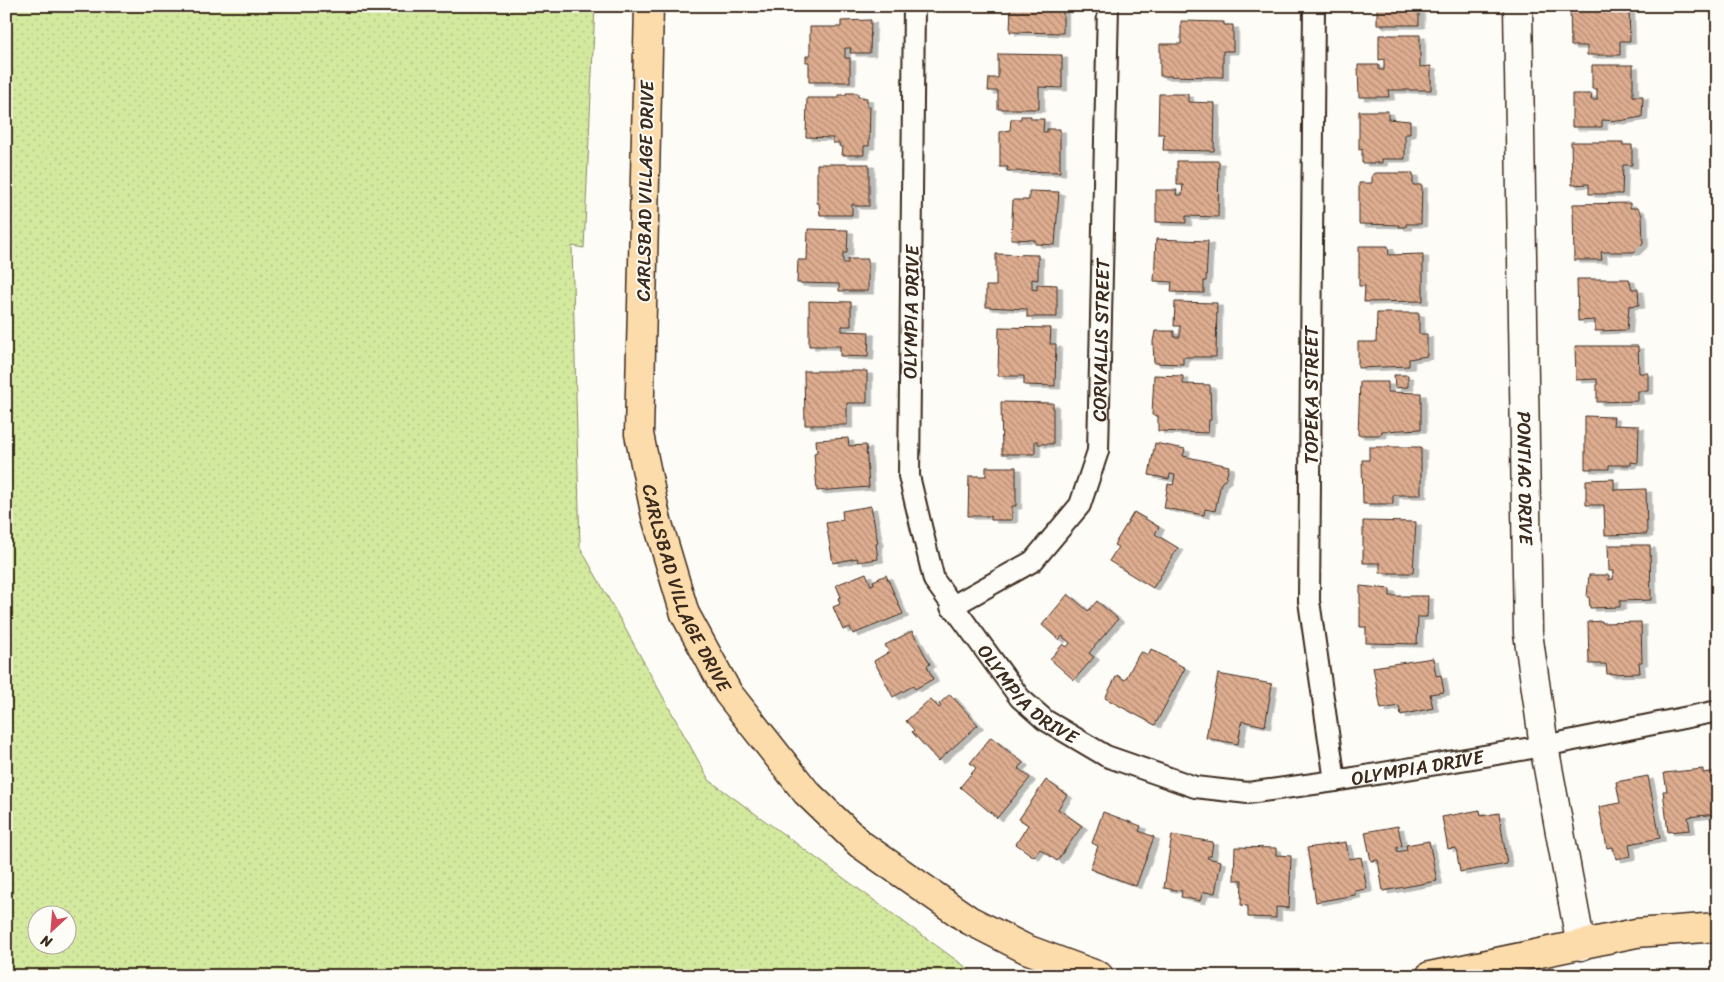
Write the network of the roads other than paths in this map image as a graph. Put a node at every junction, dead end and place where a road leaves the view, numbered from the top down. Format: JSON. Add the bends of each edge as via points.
{"nodes":[{"id":1,"x":648,"y":6,"type":"edge"},
{"id":2,"x":914,"y":6,"type":"edge"},
{"id":3,"x":1108,"y":6,"type":"edge"},
{"id":4,"x":1314,"y":6,"type":"edge"},
{"id":5,"x":1518,"y":6,"type":"edge"},
{"id":6,"x":951,"y":607,"type":"junction"},
{"id":7,"x":1718,"y":711,"type":"edge"},
{"id":8,"x":1544,"y":746,"type":"junction"},
{"id":9,"x":1336,"y":781,"type":"junction"},
{"id":10,"x":1718,"y":927,"type":"edge"},
{"id":11,"x":1581,"y":946,"type":"junction"},
{"id":12,"x":1099,"y":976,"type":"edge"},
{"id":13,"x":1430,"y":976,"type":"edge"}],
"edges":[{"from":1,"to":12,"type":"main road","name":"CARLSBAD VILLAGE DRIVE","via":[[640,434],[656,517],[685,614],[728,693],[806,792],[860,844],[969,920],[1026,949]]},
{"from":2,"to":6,"type":"street","name":"OLYMPIA DRIVE","via":[[909,476],[934,580]]},
{"from":3,"to":6,"type":"street","name":"CORVALLIS STREET","via":[[1098,450],[1080,505],[1033,561]]},
{"from":4,"to":9,"type":"street","name":"TOPEKA STREET","via":[[1309,601]]},
{"from":5,"to":8,"type":"main road","name":"PONTIAC DRIVE","via":[[1528,632]]},
{"from":6,"to":9,"type":"street","name":"OLYMPIA DRIVE","via":[[1020,698],[1045,720],[1106,756],[1195,786],[1248,793]]},
{"from":7,"to":8,"type":"street","name":"OLYMPIA DRIVE"},
{"from":8,"to":9,"type":"street","name":"OLYMPIA DRIVE"},
{"from":8,"to":11,"type":"main road","name":"PONTIAC DRIVE"},
{"from":10,"to":11,"type":"main road","via":[[1636,932]]},
{"from":11,"to":13,"type":"main road"}]}
